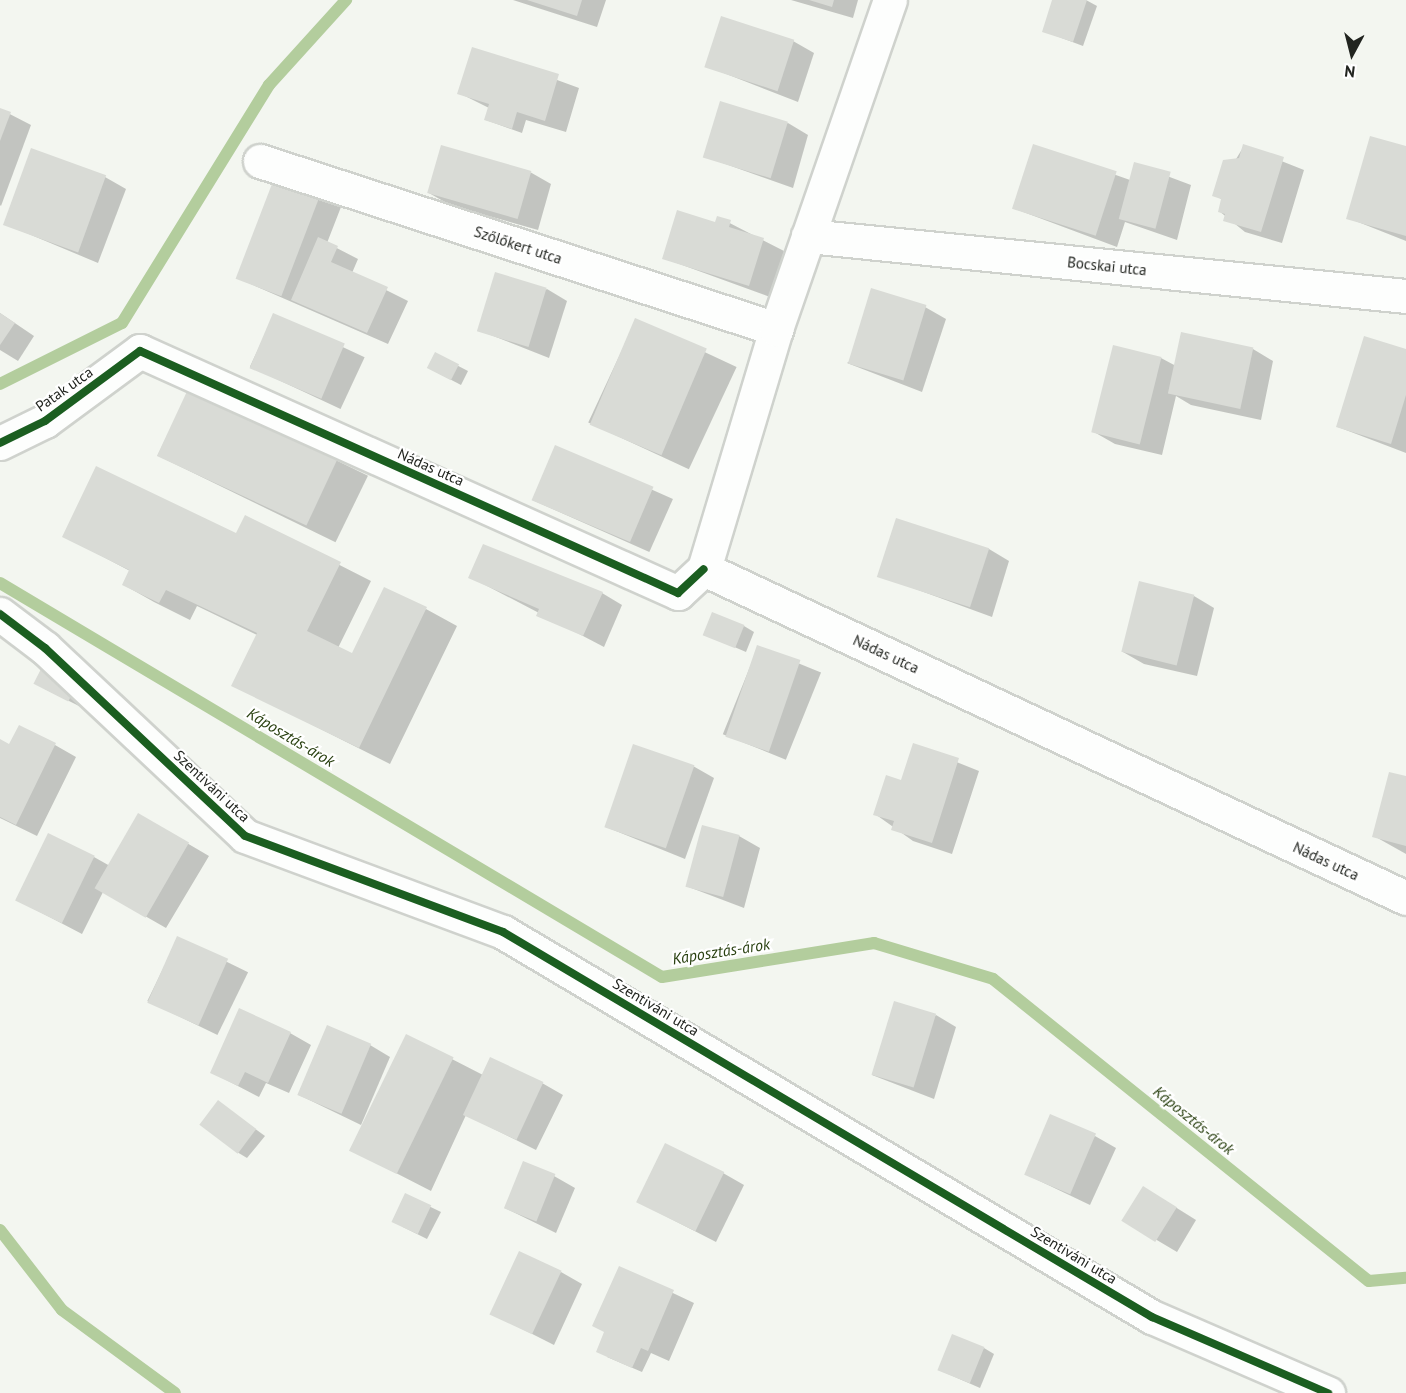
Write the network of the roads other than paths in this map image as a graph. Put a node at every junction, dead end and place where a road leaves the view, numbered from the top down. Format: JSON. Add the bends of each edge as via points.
{"nodes":[{"id":1,"x":890,"y":0,"type":"edge"},
{"id":2,"x":260,"y":161,"type":"dead end"},
{"id":3,"x":808,"y":236,"type":"junction"},
{"id":4,"x":1406,"y":296,"type":"edge"},
{"id":5,"x":776,"y":328,"type":"junction"},
{"id":6,"x":140,"y":351,"type":"joint"},
{"id":7,"x":0,"y":443,"type":"edge"},
{"id":8,"x":704,"y":569,"type":"junction"},
{"id":9,"x":0,"y":615,"type":"edge"},
{"id":10,"x":1406,"y":898,"type":"edge"},
{"id":11,"x":1328,"y":1393,"type":"edge"}],
"edges":[{"from":1,"to":3,"type":"street"},
{"from":2,"to":5,"type":"street","name":"Szőlőkert utca"},
{"from":3,"to":4,"type":"street","name":"Bocskai utca"},
{"from":3,"to":5,"type":"street"},
{"from":5,"to":8,"type":"street"},
{"from":6,"to":7,"type":"street","name":"Patak utca","via":[[45,421]]},
{"from":6,"to":8,"type":"street","name":"Nádas utca","via":[[678,593]]},
{"from":8,"to":10,"type":"street","name":"Nádas utca"},
{"from":9,"to":11,"type":"street","name":"Szentiváni utca","via":[[45,648],[245,836],[503,932],[1152,1317]]}]}
